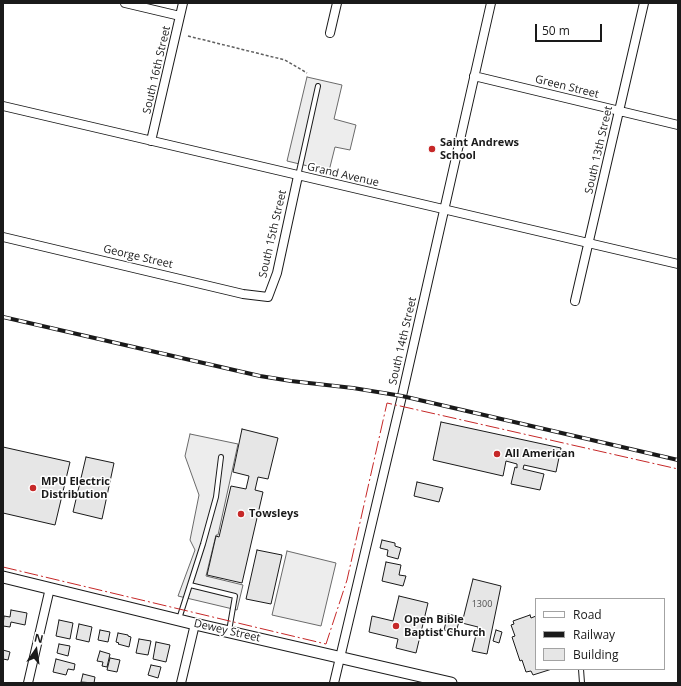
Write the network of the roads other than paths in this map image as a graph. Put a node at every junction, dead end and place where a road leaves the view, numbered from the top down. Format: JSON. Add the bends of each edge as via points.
{"nodes":[{"id":1,"x":125,"y":3,"type":"edge"},
{"id":2,"x":183,"y":3,"type":"edge"},
{"id":3,"x":337,"y":3,"type":"edge"},
{"id":4,"x":491,"y":3,"type":"edge"},
{"id":5,"x":644,"y":3,"type":"edge"},
{"id":6,"x":180,"y":16,"type":"junction"},
{"id":7,"x":330,"y":33,"type":"dead end"},
{"id":8,"x":474,"y":76,"type":"junction"},
{"id":9,"x":318,"y":86,"type":"dead end"},
{"id":10,"x":3,"y":106,"type":"edge"},
{"id":11,"x":620,"y":111,"type":"junction"},
{"id":12,"x":678,"y":125,"type":"edge"},
{"id":13,"x":151,"y":141,"type":"junction"},
{"id":14,"x":298,"y":176,"type":"junction"},
{"id":15,"x":443,"y":209,"type":"junction"},
{"id":16,"x":3,"y":237,"type":"edge"},
{"id":17,"x":588,"y":243,"type":"junction"},
{"id":18,"x":678,"y":264,"type":"edge"},
{"id":19,"x":268,"y":297,"type":"joint"},
{"id":20,"x":575,"y":301,"type":"dead end"},
{"id":21,"x":220,"y":457,"type":"dead end"},
{"id":22,"x":3,"y":577,"type":"edge"},
{"id":23,"x":190,"y":585,"type":"junction"},
{"id":24,"x":50,"y":588,"type":"junction"},
{"id":25,"x":178,"y":620,"type":"junction"},
{"id":26,"x":195,"y":624,"type":"junction"},
{"id":27,"x":229,"y":632,"type":"junction"},
{"id":28,"x":340,"y":657,"type":"junction"},
{"id":29,"x":581,"y":670,"type":"edge"},
{"id":30,"x":28,"y":683,"type":"edge"},
{"id":31,"x":182,"y":683,"type":"edge"},
{"id":32,"x":334,"y":683,"type":"edge"},
{"id":33,"x":451,"y":683,"type":"edge"},
{"id":34,"x":582,"y":683,"type":"edge"}],
"edges":[{"from":1,"to":6,"type":"street"},
{"from":2,"to":6,"type":"street","name":"South 16th Street"},
{"from":3,"to":7,"type":"street"},
{"from":4,"to":8,"type":"street","name":"South 14th Street"},
{"from":5,"to":11,"type":"street","name":"South 13th Street"},
{"from":6,"to":13,"type":"street","name":"South 16th Street"},
{"from":8,"to":11,"type":"street","name":"Green Street"},
{"from":8,"to":15,"type":"street","name":"South 14th Street"},
{"from":9,"to":14,"type":"lane"},
{"from":10,"to":13,"type":"street","name":"Grand Avenue"},
{"from":11,"to":12,"type":"street","name":"Green Street"},
{"from":11,"to":17,"type":"street","name":"South 13th Street"},
{"from":13,"to":14,"type":"street","name":"Grand Avenue"},
{"from":14,"to":15,"type":"street","name":"Grand Avenue"},
{"from":14,"to":19,"type":"street","name":"South 15th Street"},
{"from":15,"to":17,"type":"street","name":"Grand Avenue"},
{"from":15,"to":28,"type":"street","name":"South 14th Street"},
{"from":16,"to":19,"type":"street","name":"George Street","via":[[243,294]]},
{"from":17,"to":18,"type":"street","name":"Grand Avenue"},
{"from":17,"to":20,"type":"street","name":"South 13th Street"},
{"from":21,"to":23,"type":"lane","via":[[216,497]]},
{"from":22,"to":24,"type":"street","name":"Dewey Street"},
{"from":23,"to":25,"type":"lane"},
{"from":23,"to":27,"type":"lane","via":[[235,596]]},
{"from":24,"to":25,"type":"street","name":"Dewey Street"},
{"from":24,"to":30,"type":"street"},
{"from":25,"to":26,"type":"street","name":"Dewey Street"},
{"from":26,"to":27,"type":"street","name":"Dewey Street"},
{"from":26,"to":31,"type":"street"},
{"from":27,"to":28,"type":"street","name":"Dewey Street"},
{"from":28,"to":32,"type":"street","name":"South 14th Street"},
{"from":28,"to":33,"type":"street","name":"Dewey Street"},
{"from":29,"to":34,"type":"lane"}]}
